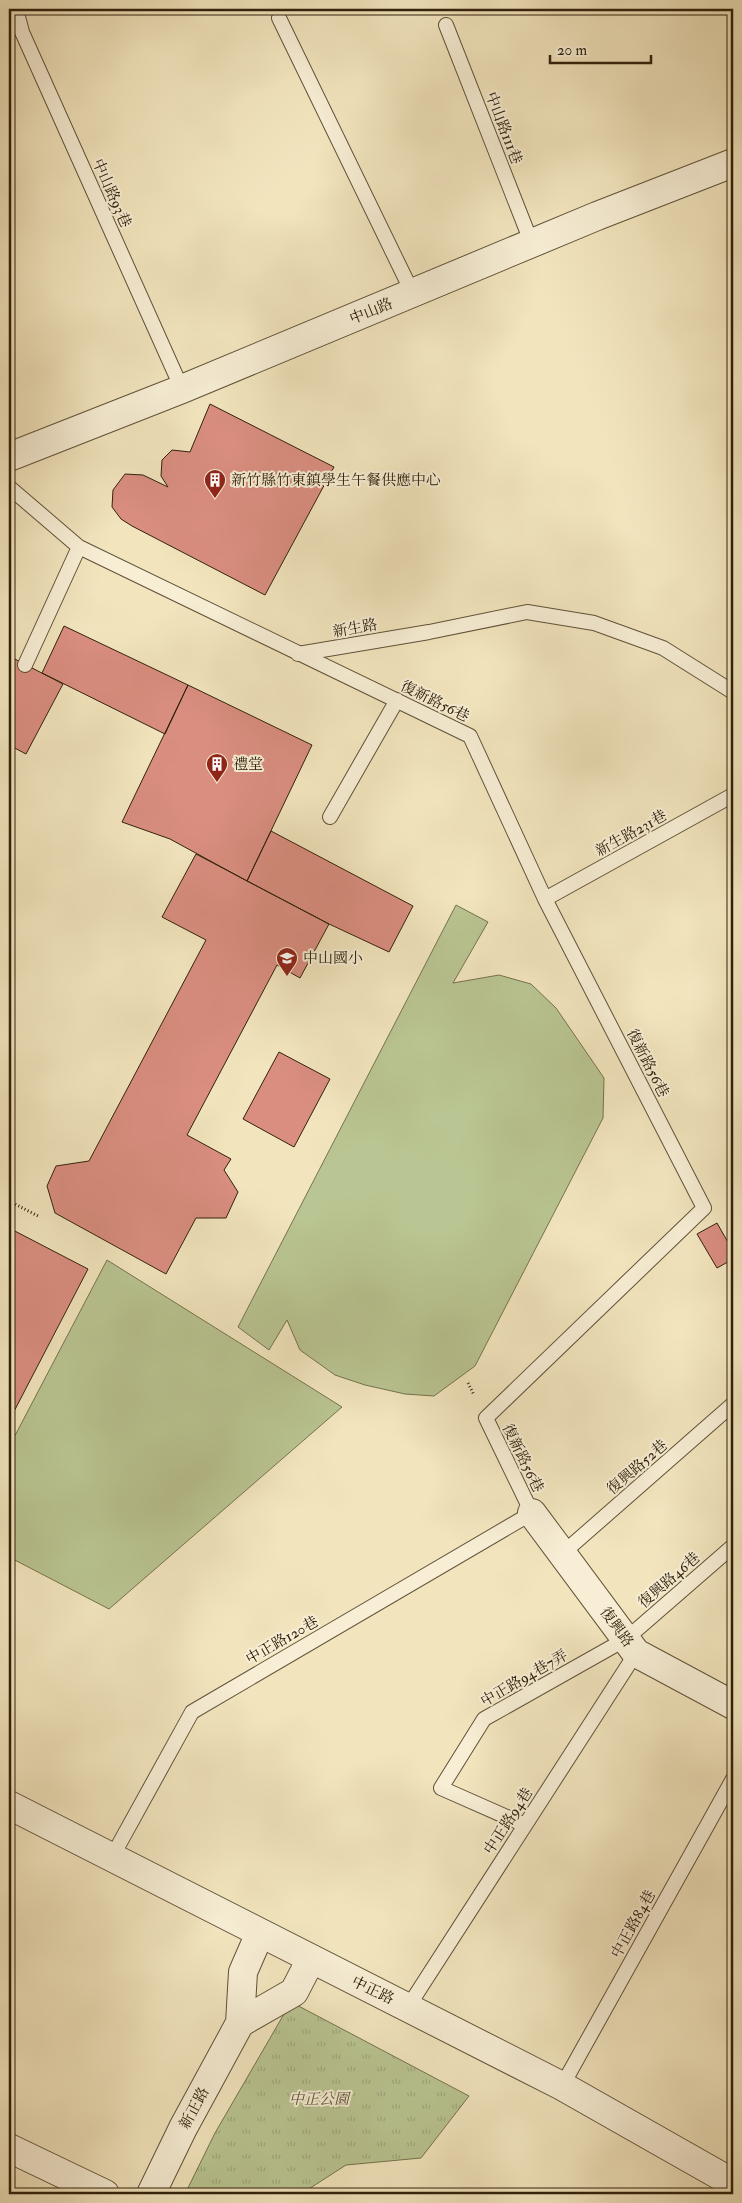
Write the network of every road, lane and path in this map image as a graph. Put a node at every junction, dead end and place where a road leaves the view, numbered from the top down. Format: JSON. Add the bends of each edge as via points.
{"nodes":[{"id":1,"x":16,"y":9,"type":"edge"},
{"id":2,"x":278,"y":18,"type":"dead end"},
{"id":3,"x":446,"y":25,"type":"dead end"},
{"id":4,"x":733,"y":164,"type":"edge"},
{"id":5,"x":532,"y":244,"type":"junction"},
{"id":6,"x":413,"y":294,"type":"junction"},
{"id":7,"x":182,"y":389,"type":"junction"},
{"id":8,"x":9,"y":457,"type":"edge"},
{"id":9,"x":9,"y":486,"type":"edge"},
{"id":10,"x":79,"y":547,"type":"junction"},
{"id":11,"x":298,"y":654,"type":"junction"},
{"id":12,"x":25,"y":665,"type":"dead end"},
{"id":13,"x":733,"y":692,"type":"edge"},
{"id":14,"x":397,"y":700,"type":"junction"},
{"id":15,"x":733,"y":795,"type":"edge"},
{"id":16,"x":330,"y":817,"type":"dead end"},
{"id":17,"x":545,"y":899,"type":"junction"},
{"id":18,"x":9,"y":1201,"type":"edge"},
{"id":19,"x":40,"y":1217,"type":"dead end"},
{"id":20,"x":733,"y":1404,"type":"edge"},
{"id":21,"x":532,"y":1513,"type":"junction"},
{"id":22,"x":733,"y":1546,"type":"edge"},
{"id":23,"x":563,"y":1553,"type":"junction"},
{"id":24,"x":631,"y":1646,"type":"junction"},
{"id":25,"x":733,"y":1705,"type":"edge"},
{"id":26,"x":733,"y":1779,"type":"edge"},
{"id":27,"x":9,"y":1805,"type":"edge"},
{"id":28,"x":525,"y":1826,"type":"junction"},
{"id":29,"x":112,"y":1857,"type":"junction"},
{"id":30,"x":260,"y":1934,"type":"junction"},
{"id":31,"x":311,"y":1959,"type":"junction"},
{"id":32,"x":408,"y":2007,"type":"junction"},
{"id":33,"x":240,"y":2023,"type":"junction"},
{"id":34,"x":562,"y":2086,"type":"junction"},
{"id":35,"x":9,"y":2148,"type":"edge"},
{"id":36,"x":733,"y":2183,"type":"edge"},
{"id":37,"x":104,"y":2194,"type":"edge"},
{"id":38,"x":151,"y":2194,"type":"edge"}],
"edges":[{"from":1,"to":7,"type":"lane","name":"中山路93巷","via":[[22,32]]},
{"from":2,"to":6,"type":"lane"},
{"from":3,"to":5,"type":"lane","name":"中山路111巷"},
{"from":4,"to":5,"type":"street","name":"中山路"},
{"from":5,"to":6,"type":"street","name":"中山路"},
{"from":6,"to":7,"type":"street","name":"中山路"},
{"from":7,"to":8,"type":"street","name":"中山路"},
{"from":9,"to":10,"type":"lane"},
{"from":10,"to":11,"type":"lane"},
{"from":10,"to":12,"type":"lane"},
{"from":11,"to":13,"type":"lane","name":"新生路","via":[[527,612],[594,624],[663,648]]},
{"from":11,"to":14,"type":"lane","name":"復新路56巷"},
{"from":14,"to":16,"type":"lane"},
{"from":14,"to":17,"type":"lane","name":"復新路56巷","via":[[470,736]]},
{"from":15,"to":17,"type":"lane","name":"新生路231巷"},
{"from":17,"to":21,"type":"lane","name":"復新路56巷","via":[[704,1208],[486,1418]]},
{"from":18,"to":19,"type":"path"},
{"from":20,"to":23,"type":"lane","name":"復興路52巷"},
{"from":21,"to":23,"type":"street","name":"復興路"},
{"from":21,"to":29,"type":"lane","name":"中正路120巷","via":[[192,1712]]},
{"from":22,"to":24,"type":"lane","name":"復興路46巷"},
{"from":23,"to":24,"type":"street","name":"復興路"},
{"from":24,"to":25,"type":"street","name":"復興路"},
{"from":24,"to":28,"type":"lane","name":"中正路94巷"},
{"from":24,"to":28,"type":"lane","name":"中正路94巷7弄","via":[[484,1719],[441,1788]]},
{"from":26,"to":34,"type":"lane","name":"中正路84巷"},
{"from":27,"to":29,"type":"street","name":"中正路"},
{"from":28,"to":32,"type":"lane","name":"中正路94巷"},
{"from":29,"to":30,"type":"street","name":"中正路"},
{"from":30,"to":31,"type":"street","name":"中正路"},
{"from":30,"to":33,"type":"street","name":"新正路","via":[[243,1972]]},
{"from":31,"to":32,"type":"street","name":"中正路"},
{"from":31,"to":33,"type":"street","via":[[294,1992]]},
{"from":32,"to":34,"type":"street","name":"中正路"},
{"from":33,"to":38,"type":"street","name":"新正路"},
{"from":34,"to":36,"type":"street","name":"中正路"},
{"from":35,"to":37,"type":"street"}]}
